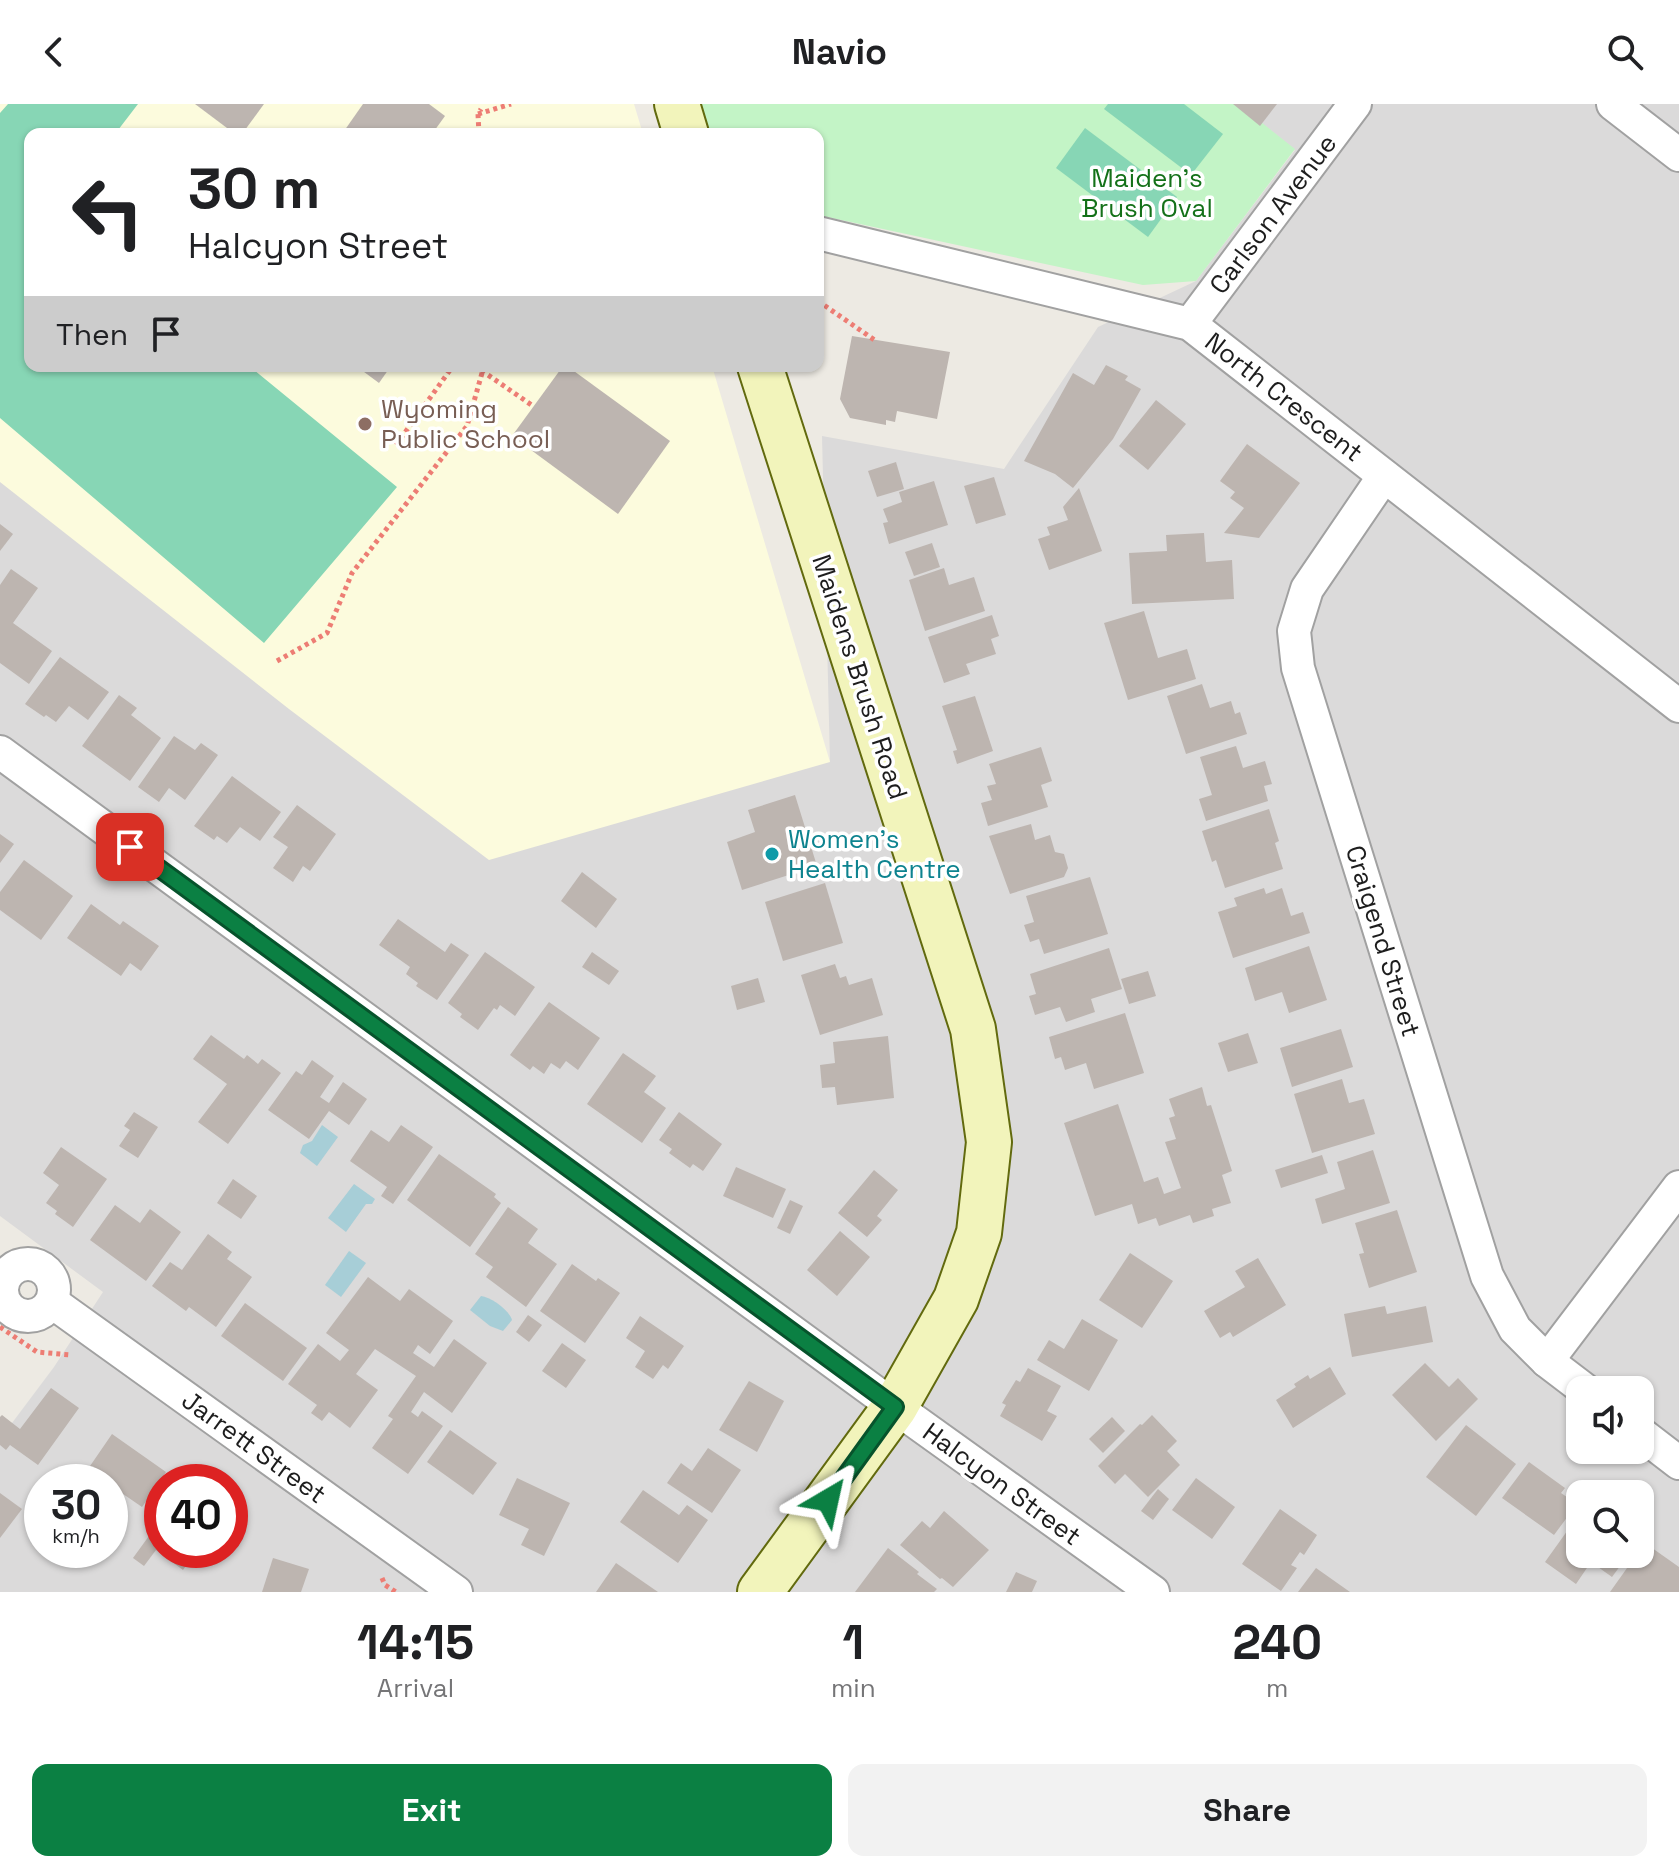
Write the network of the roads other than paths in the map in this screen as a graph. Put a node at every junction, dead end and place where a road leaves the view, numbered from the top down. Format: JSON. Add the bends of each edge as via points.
{"nodes":[{"id":1,"x":677,"y":104,"type":"edge"},
{"id":2,"x":1355,"y":104,"type":"edge"},
{"id":3,"x":1613,"y":104,"type":"edge"},
{"id":4,"x":684,"y":128,"type":"edge"},
{"id":5,"x":1679,"y":155,"type":"edge"},
{"id":6,"x":824,"y":234,"type":"edge"},
{"id":7,"x":1190,"y":324,"type":"junction"},
{"id":8,"x":762,"y":372,"type":"edge"},
{"id":9,"x":1384,"y":476,"type":"junction"},
{"id":10,"x":1679,"y":706,"type":"edge"},
{"id":11,"x":0,"y":752,"type":"edge"},
{"id":12,"x":1679,"y":1187,"type":"edge"},
{"id":13,"x":3,"y":1274,"type":"edge"},
{"id":14,"x":52,"y":1302,"type":"junction"},
{"id":15,"x":6,"y":1318,"type":"edge"},
{"id":16,"x":1547,"y":1361,"type":"junction"},
{"id":17,"x":1567,"y":1376,"type":"edge"},
{"id":18,"x":895,"y":1407,"type":"junction"},
{"id":19,"x":1654,"y":1444,"type":"edge"},
{"id":20,"x":1679,"y":1463,"type":"edge"},
{"id":21,"x":439,"y":1587,"type":"edge"},
{"id":22,"x":760,"y":1592,"type":"edge"},
{"id":23,"x":1153,"y":1592,"type":"edge"}],
"edges":[{"from":1,"to":4,"type":"street"},
{"from":2,"to":7,"type":"street","name":"Carlson Avenue"},
{"from":3,"to":5,"type":"street"},
{"from":6,"to":7,"type":"street","name":"North Crescent"},
{"from":7,"to":9,"type":"street","name":"North Crescent"},
{"from":8,"to":18,"type":"street","name":"Maidens Brush Road","via":[[973,1029],[989,1142],[979,1233],[956,1299]]},
{"from":9,"to":10,"type":"street","name":"North Crescent"},
{"from":9,"to":16,"type":"street","name":"Craigend Street","via":[[1307,589],[1294,631],[1298,668],[1487,1276],[1515,1329]]},
{"from":11,"to":18,"type":"street","name":"Halcyon Street"},
{"from":12,"to":16,"type":"street"},
{"from":13,"to":14,"type":"street","via":[[28,1263],[45,1269],[54,1284]]},
{"from":13,"to":15,"type":"street"},
{"from":14,"to":15,"type":"street","via":[[34,1316]]},
{"from":14,"to":21,"type":"street","name":"Jarrett Street"},
{"from":16,"to":17,"type":"street","name":"Craigend Street"},
{"from":18,"to":22,"type":"street","name":"Maidens Brush Road"},
{"from":18,"to":23,"type":"street","name":"Halcyon Street"},
{"from":19,"to":20,"type":"street"}]}
